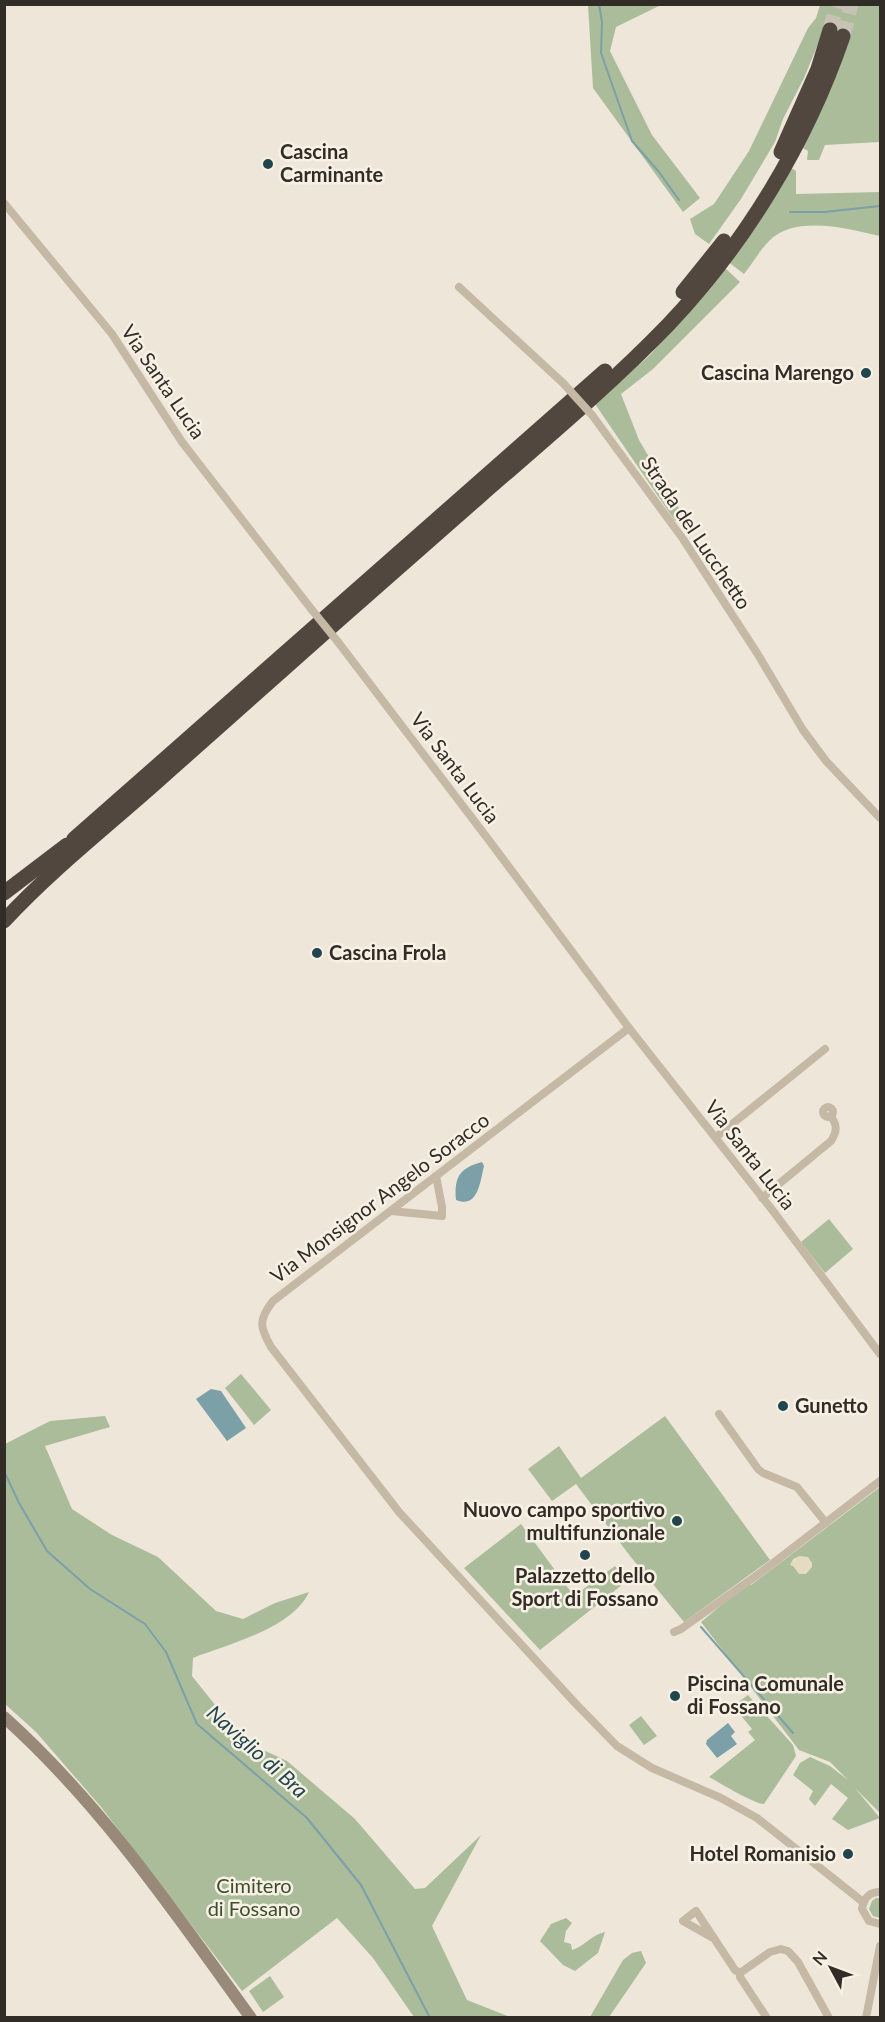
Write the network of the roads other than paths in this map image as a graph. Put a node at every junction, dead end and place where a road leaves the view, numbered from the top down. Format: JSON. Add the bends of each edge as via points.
{"nodes":[{"id":1,"x":4,"y":203,"type":"edge"},
{"id":2,"x":459,"y":287,"type":"dead end"},
{"id":3,"x":880,"y":818,"type":"edge"},
{"id":4,"x":67,"y":845,"type":"junction"},
{"id":5,"x":4,"y":893,"type":"edge"},
{"id":6,"x":4,"y":906,"type":"edge"},
{"id":7,"x":4,"y":921,"type":"edge"},
{"id":8,"x":629,"y":1028,"type":"junction"},
{"id":9,"x":825,"y":1050,"type":"dead end"},
{"id":10,"x":830,"y":1116,"type":"dead end"},
{"id":11,"x":716,"y":1137,"type":"junction"},
{"id":12,"x":436,"y":1176,"type":"junction"},
{"id":13,"x":762,"y":1197,"type":"junction"},
{"id":14,"x":392,"y":1211,"type":"junction"},
{"id":15,"x":880,"y":1354,"type":"edge"},
{"id":16,"x":719,"y":1414,"type":"dead end"},
{"id":17,"x":880,"y":1481,"type":"edge"},
{"id":18,"x":826,"y":1523,"type":"junction"},
{"id":19,"x":674,"y":1632,"type":"dead end"},
{"id":20,"x":4,"y":1718,"type":"edge"},
{"id":21,"x":880,"y":1892,"type":"edge"},
{"id":22,"x":863,"y":1902,"type":"junction"},
{"id":23,"x":880,"y":1924,"type":"edge"},
{"id":24,"x":713,"y":1938,"type":"dead end"},
{"id":25,"x":880,"y":1946,"type":"edge"},
{"id":26,"x":879,"y":1957,"type":"junction"},
{"id":27,"x":740,"y":1973,"type":"junction"},
{"id":28,"x":252,"y":2018,"type":"edge"},
{"id":29,"x":767,"y":2018,"type":"edge"},
{"id":30,"x":829,"y":2018,"type":"edge"},
{"id":31,"x":861,"y":2018,"type":"edge"},
{"id":32,"x":866,"y":2018,"type":"edge"}],
"edges":[{"from":1,"to":8,"type":"street","name":"Via Santa Lucia","bridge":true,"via":[[112,334],[182,442]]},
{"from":2,"to":3,"type":"street","name":"Strada del Lucchetto","bridge":true,"via":[[592,415],[683,539],[803,730],[826,761]]},
{"from":4,"to":5,"type":"highway"},
{"from":4,"to":6,"type":"highway"},
{"from":4,"to":7,"type":"highway","via":[[657,323],[727,237],[774,163],[837,33],[832,69],[788,160],[709,279],[668,326],[595,395],[66,859]]},
{"from":8,"to":11,"type":"street","name":"Via Santa Lucia"},
{"from":8,"to":12,"type":"street","name":"Via Monsignor Angelo Soracco"},
{"from":9,"to":11,"type":"street"},
{"from":10,"to":13,"type":"street","via":[[836,1129],[831,1141]]},
{"from":11,"to":13,"type":"street","name":"Via Santa Lucia"},
{"from":12,"to":14,"type":"street","name":"Via Monsignor Angelo Soracco"},
{"from":12,"to":14,"type":"street","via":[[442,1216]]},
{"from":13,"to":15,"type":"street","name":"Via Santa Lucia"},
{"from":14,"to":22,"type":"street","name":"Via Monsignor Angelo Soracco","via":[[273,1301],[262,1326],[271,1347],[399,1512],[617,1746],[652,1768],[757,1818]]},
{"from":16,"to":18,"type":"street","via":[[758,1468],[797,1487]]},
{"from":17,"to":18,"type":"street"},
{"from":18,"to":19,"type":"street"},
{"from":20,"to":28,"type":"main road","via":[[42,1752],[103,1819]]},
{"from":21,"to":22,"type":"street"},
{"from":22,"to":23,"type":"street","name":"Via Monsignor Angelo Soracco","via":[[864,1916]]},
{"from":24,"to":27,"type":"street"},
{"from":25,"to":26,"type":"street"},
{"from":26,"to":31,"type":"street"},
{"from":26,"to":32,"type":"street"},
{"from":27,"to":29,"type":"street"},
{"from":27,"to":30,"type":"street","via":[[770,1952],[788,1951]]}]}
